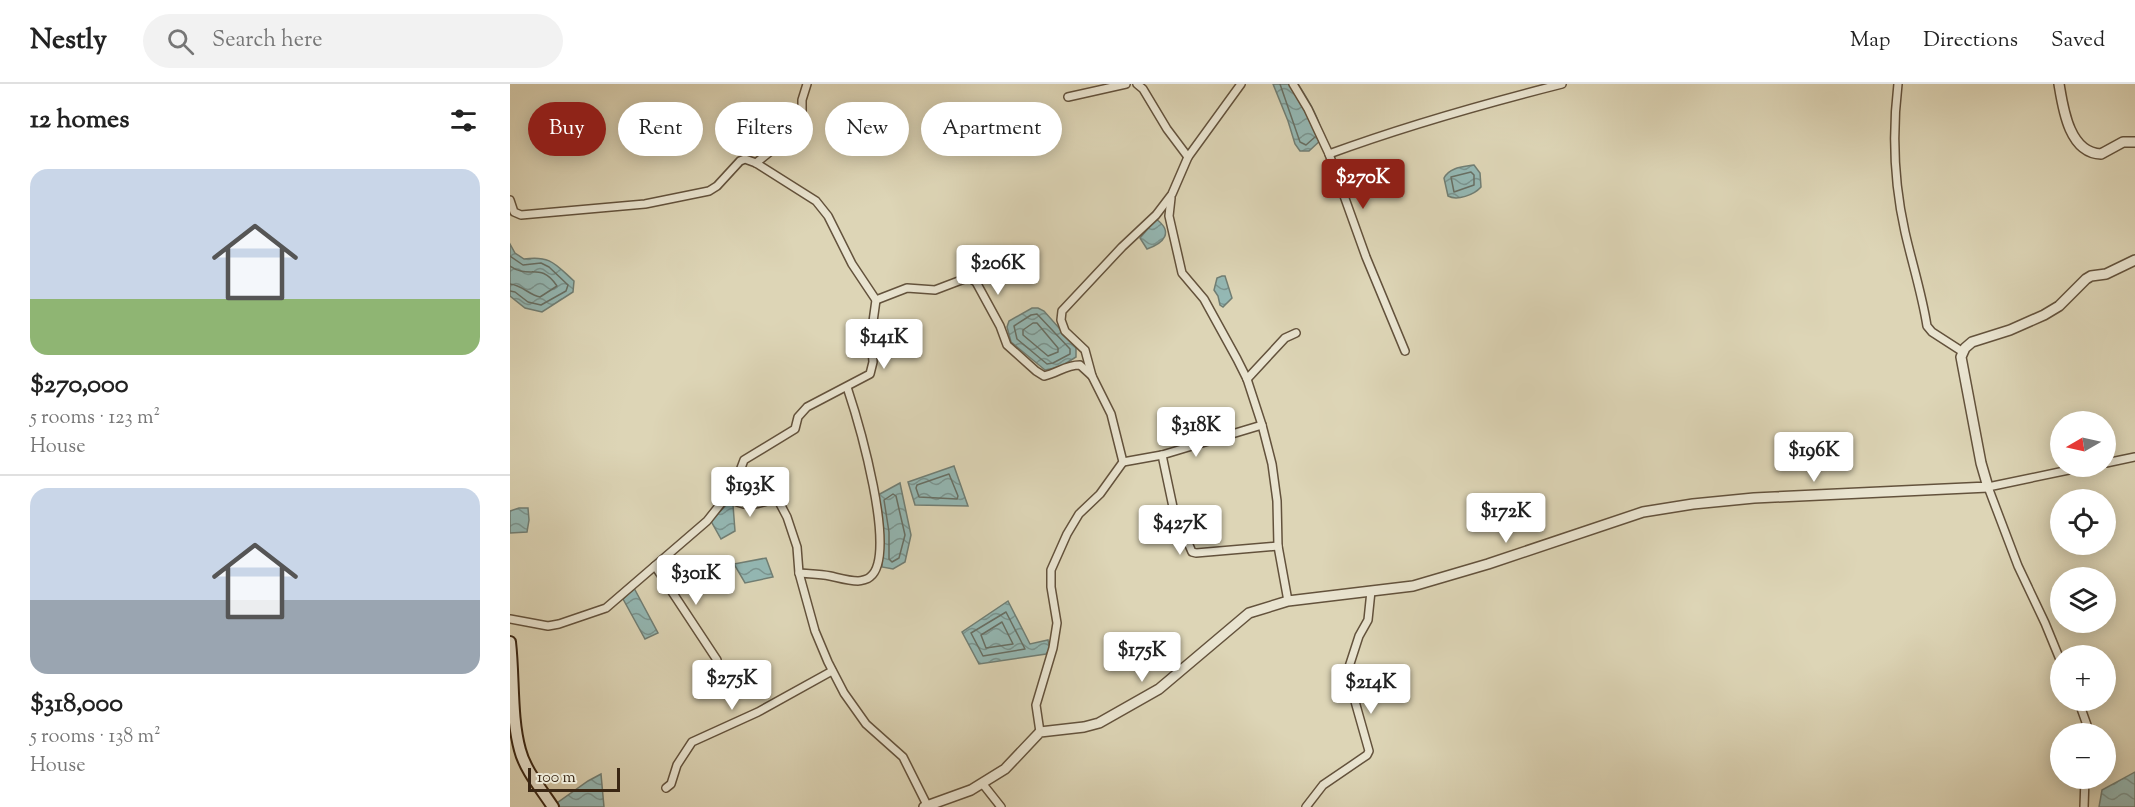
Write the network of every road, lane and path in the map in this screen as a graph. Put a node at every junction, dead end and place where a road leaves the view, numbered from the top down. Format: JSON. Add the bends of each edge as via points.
{"nodes":[{"id":1,"x":807,"y":84,"type":"edge"},
{"id":2,"x":1126,"y":84,"type":"edge"},
{"id":3,"x":1137,"y":84,"type":"edge"},
{"id":4,"x":1241,"y":84,"type":"edge"},
{"id":5,"x":1293,"y":84,"type":"edge"},
{"id":6,"x":1562,"y":84,"type":"edge"},
{"id":7,"x":1898,"y":84,"type":"edge"},
{"id":8,"x":2059,"y":84,"type":"edge"},
{"id":9,"x":1068,"y":97,"type":"dead end"},
{"id":10,"x":2135,"y":142,"type":"edge"},
{"id":11,"x":1329,"y":154,"type":"junction"},
{"id":12,"x":1188,"y":157,"type":"junction"},
{"id":13,"x":756,"y":163,"type":"junction"},
{"id":14,"x":1172,"y":194,"type":"junction"},
{"id":15,"x":510,"y":200,"type":"edge"},
{"id":16,"x":2135,"y":260,"type":"edge"},
{"id":17,"x":876,"y":300,"type":"junction"},
{"id":18,"x":1296,"y":333,"type":"dead end"},
{"id":19,"x":1405,"y":351,"type":"dead end"},
{"id":20,"x":1963,"y":352,"type":"junction"},
{"id":21,"x":1092,"y":376,"type":"junction"},
{"id":22,"x":1247,"y":379,"type":"junction"},
{"id":23,"x":847,"y":387,"type":"junction"},
{"id":24,"x":1262,"y":425,"type":"junction"},
{"id":25,"x":1162,"y":455,"type":"junction"},
{"id":26,"x":2135,"y":457,"type":"edge"},
{"id":27,"x":2116,"y":461,"type":"edge"},
{"id":28,"x":1124,"y":462,"type":"junction"},
{"id":29,"x":2050,"y":474,"type":"edge"},
{"id":30,"x":1988,"y":488,"type":"junction"},
{"id":31,"x":726,"y":497,"type":"junction"},
{"id":32,"x":1278,"y":546,"type":"junction"},
{"id":33,"x":655,"y":566,"type":"junction"},
{"id":34,"x":799,"y":573,"type":"junction"},
{"id":35,"x":1371,"y":591,"type":"junction"},
{"id":36,"x":1288,"y":601,"type":"junction"},
{"id":37,"x":510,"y":619,"type":"edge"},
{"id":38,"x":510,"y":642,"type":"edge"},
{"id":39,"x":2054,"y":645,"type":"edge"},
{"id":40,"x":717,"y":660,"type":"dead end"},
{"id":41,"x":832,"y":671,"type":"junction"},
{"id":42,"x":1040,"y":732,"type":"junction"},
{"id":43,"x":982,"y":783,"type":"junction"},
{"id":44,"x":666,"y":788,"type":"dead end"},
{"id":45,"x":2085,"y":789,"type":"edge"},
{"id":46,"x":926,"y":806,"type":"edge"},
{"id":47,"x":554,"y":807,"type":"edge"},
{"id":48,"x":1001,"y":807,"type":"edge"},
{"id":49,"x":1306,"y":807,"type":"edge"},
{"id":50,"x":2084,"y":807,"type":"edge"}],
"edges":[{"from":1,"to":13,"type":"street","via":[[798,130]]},
{"from":2,"to":9,"type":"street"},
{"from":3,"to":12,"type":"street"},
{"from":4,"to":12,"type":"street"},
{"from":5,"to":11,"type":"street"},
{"from":6,"to":11,"type":"street","via":[[1415,124]]},
{"from":7,"to":20,"type":"street","via":[[1893,123],[1896,182],[1927,326]]},
{"from":8,"to":10,"type":"street","via":[[2063,111],[2086,150],[2101,154],[2123,142]]},
{"from":11,"to":19,"type":"street"},
{"from":12,"to":14,"type":"street"},
{"from":13,"to":15,"type":"street","via":[[740,161],[708,191],[645,204],[521,215],[514,212]]},
{"from":13,"to":17,"type":"street","via":[[816,201]]},
{"from":14,"to":21,"type":"street","via":[[1062,311],[1065,331],[1085,350]]},
{"from":14,"to":22,"type":"street","via":[[1168,216],[1182,273],[1204,299]]},
{"from":16,"to":20,"type":"street","via":[[2106,274],[2091,276],[2044,315],[1972,342]]},
{"from":17,"to":21,"type":"street","via":[[907,288],[935,290],[971,279],[992,310],[1007,345],[1036,371],[1044,376],[1068,365],[1080,365]]},
{"from":17,"to":23,"type":"street","via":[[870,374]]},
{"from":18,"to":22,"type":"street","via":[[1285,338]]},
{"from":20,"to":30,"type":"street"},
{"from":21,"to":28,"type":"street","via":[[1111,414]]},
{"from":22,"to":24,"type":"street"},
{"from":23,"to":31,"type":"street","via":[[807,407],[798,417],[795,429],[744,460]]},
{"from":23,"to":34,"type":"street","via":[[877,507],[878,568],[859,581]]},
{"from":24,"to":25,"type":"street"},
{"from":24,"to":32,"type":"street","via":[[1277,501]]},
{"from":25,"to":28,"type":"street"},
{"from":25,"to":32,"type":"street","via":[[1173,507],[1192,552]]},
{"from":26,"to":27,"type":"street"},
{"from":28,"to":42,"type":"street","via":[[1079,514],[1051,570],[1057,623],[1036,705]]},
{"from":29,"to":30,"type":"street"},
{"from":30,"to":35,"type":"street","via":[[1754,498],[1643,512],[1413,586]]},
{"from":30,"to":39,"type":"street"},
{"from":31,"to":33,"type":"street","via":[[707,521]]},
{"from":31,"to":34,"type":"street","via":[[750,506],[777,498],[796,547]]},
{"from":32,"to":36,"type":"street"},
{"from":33,"to":37,"type":"street","via":[[606,608],[548,626]]},
{"from":33,"to":40,"type":"street"},
{"from":34,"to":41,"type":"street","via":[[815,631]]},
{"from":35,"to":36,"type":"street"},
{"from":35,"to":49,"type":"street","via":[[1368,620],[1347,673],[1367,755],[1323,785]]},
{"from":36,"to":42,"type":"street","via":[[1249,613],[1159,689],[1099,723]]},
{"from":38,"to":47,"type":"main road","via":[[514,722],[520,752]]},
{"from":41,"to":44,"type":"street","via":[[758,712],[692,742]]},
{"from":41,"to":46,"type":"street","via":[[866,724],[903,757]]},
{"from":42,"to":43,"type":"street","via":[[1005,769]]},
{"from":43,"to":46,"type":"street"},
{"from":43,"to":48,"type":"street"},
{"from":45,"to":50,"type":"street"}]}
